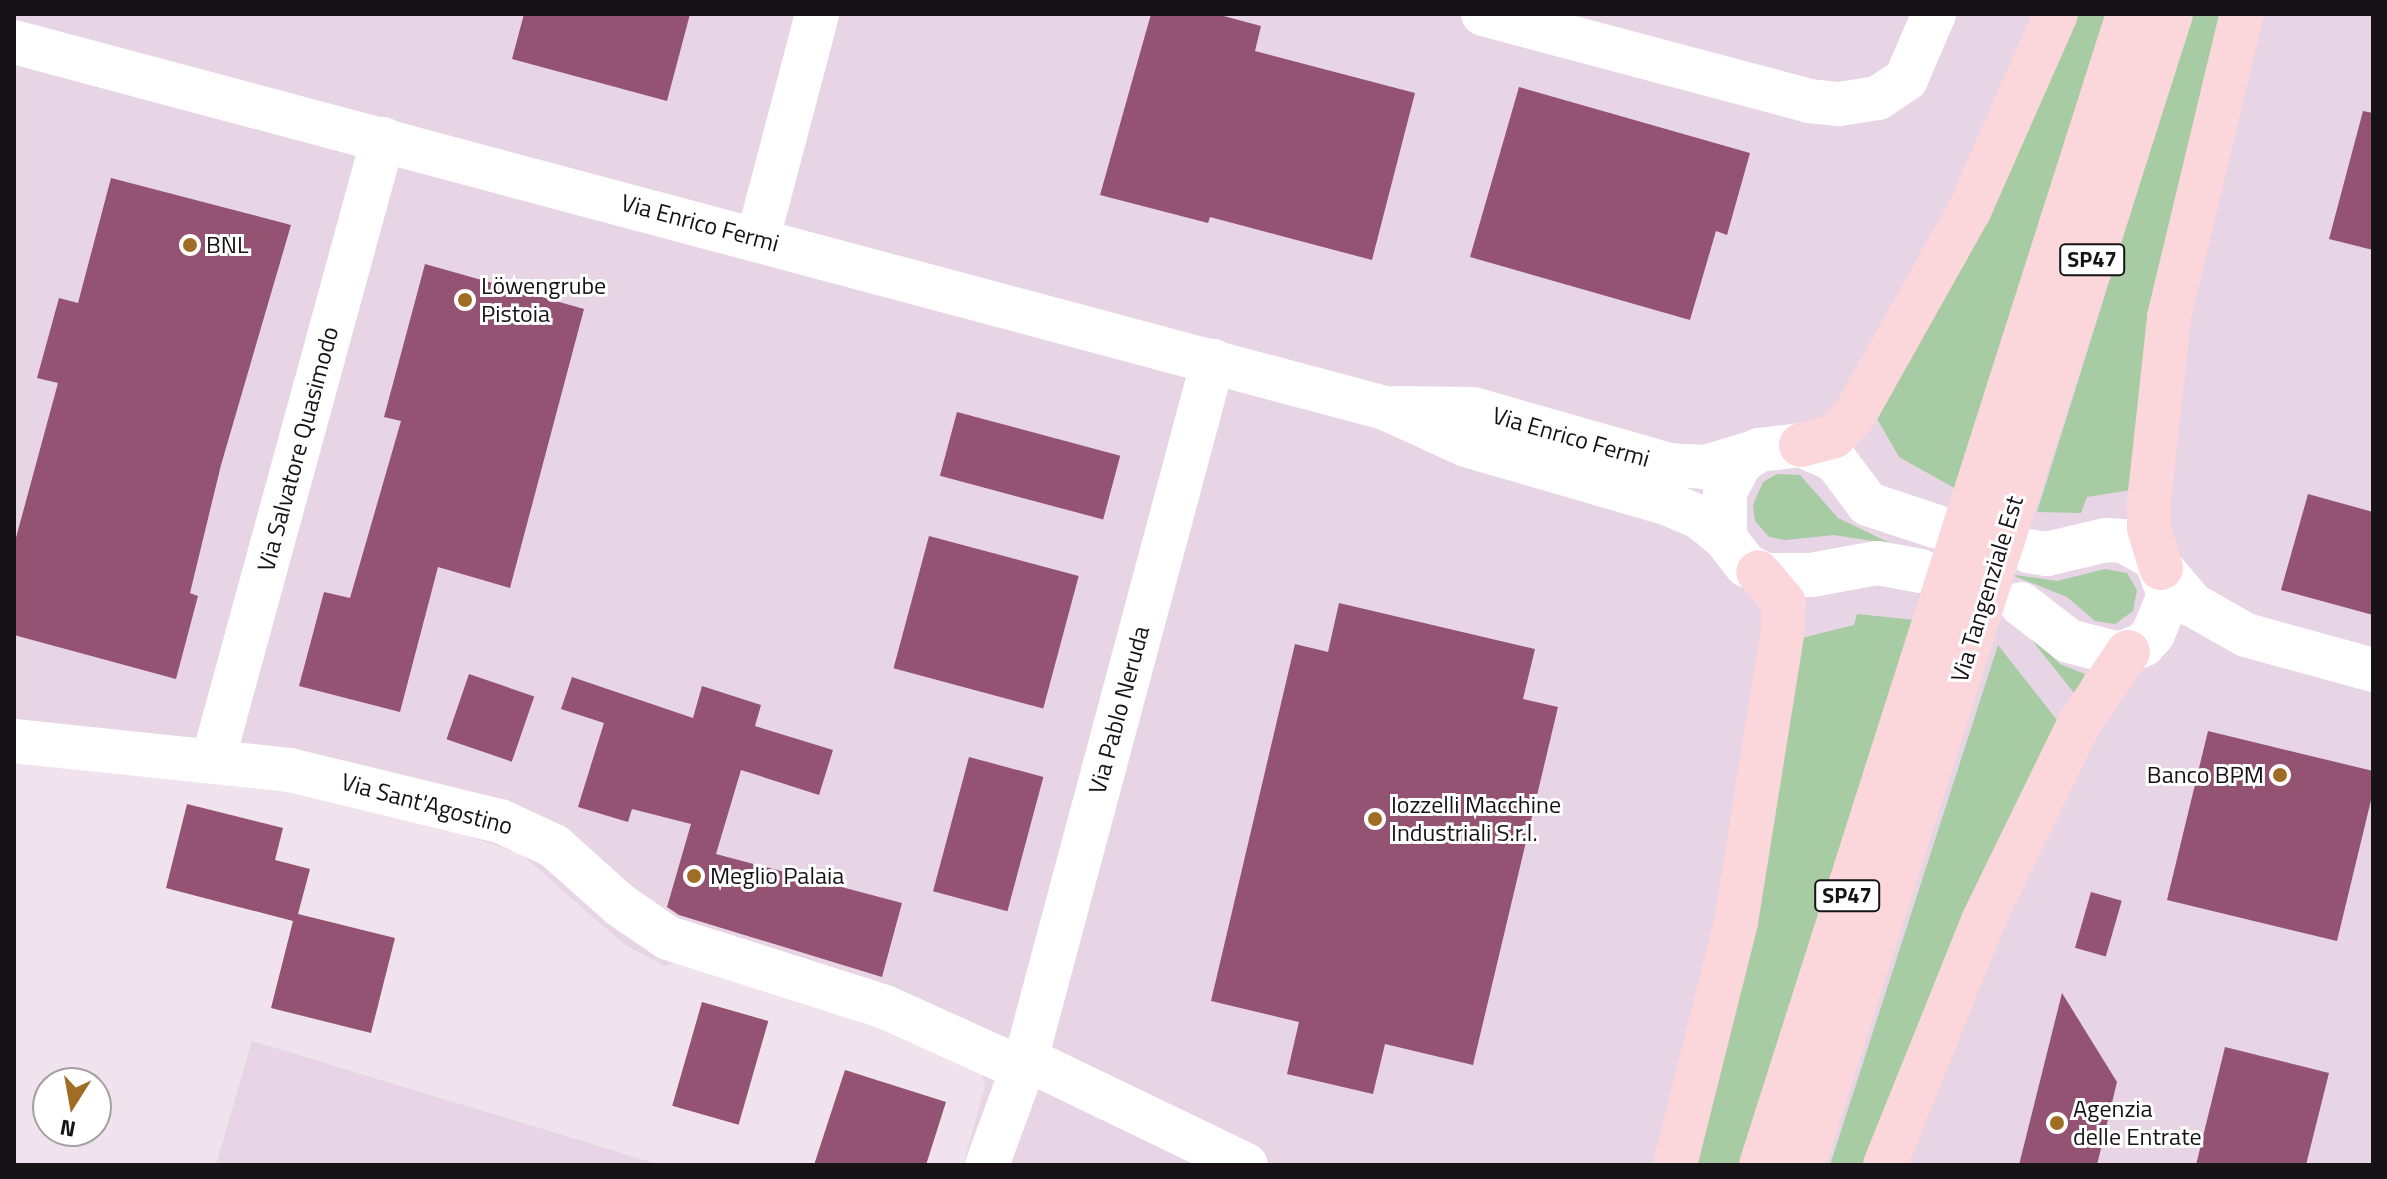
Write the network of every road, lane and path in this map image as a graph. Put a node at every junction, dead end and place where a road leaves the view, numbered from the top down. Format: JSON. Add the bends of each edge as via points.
{"nodes":[{"id":1,"x":817,"y":14,"type":"edge"},
{"id":2,"x":1483,"y":14,"type":"edge"},
{"id":3,"x":1934,"y":14,"type":"edge"},
{"id":4,"x":2056,"y":14,"type":"edge"},
{"id":5,"x":2128,"y":14,"type":"edge"},
{"id":6,"x":2171,"y":14,"type":"edge"},
{"id":7,"x":2242,"y":14,"type":"edge"},
{"id":8,"x":14,"y":42,"type":"edge"},
{"id":9,"x":383,"y":139,"type":"junction"},
{"id":10,"x":758,"y":238,"type":"junction"},
{"id":11,"x":1213,"y":361,"type":"junction"},
{"id":12,"x":1385,"y":408,"type":"junction"},
{"id":13,"x":1801,"y":445,"type":"junction"},
{"id":14,"x":1755,"y":452,"type":"junction"},
{"id":15,"x":1995,"y":501,"type":"junction"},
{"id":16,"x":1938,"y":527,"type":"dead end"},
{"id":17,"x":1725,"y":538,"type":"junction"},
{"id":18,"x":2029,"y":551,"type":"dead end"},
{"id":19,"x":2161,"y":568,"type":"junction"},
{"id":20,"x":1921,"y":571,"type":"dead end"},
{"id":21,"x":1758,"y":572,"type":"junction"},
{"id":22,"x":2021,"y":604,"type":"dead end"},
{"id":23,"x":1953,"y":632,"type":"junction"},
{"id":24,"x":2246,"y":635,"type":"junction"},
{"id":25,"x":2136,"y":649,"type":"junction"},
{"id":26,"x":2373,"y":670,"type":"edge"},
{"id":27,"x":14,"y":741,"type":"edge"},
{"id":28,"x":213,"y":760,"type":"junction"},
{"id":29,"x":1024,"y":1064,"type":"junction"},
{"id":30,"x":987,"y":1165,"type":"edge"},
{"id":31,"x":1246,"y":1165,"type":"edge"},
{"id":32,"x":1675,"y":1165,"type":"edge"},
{"id":33,"x":1761,"y":1165,"type":"edge"},
{"id":34,"x":1803,"y":1165,"type":"edge"},
{"id":35,"x":1885,"y":1165,"type":"edge"}],
"edges":[{"from":1,"to":10,"type":"street"},
{"from":2,"to":3,"type":"street","via":[[1809,101],[1857,103],[1893,90],[1906,79]]},
{"from":4,"to":13,"type":"main road","via":[[1969,211],[1855,414],[1834,436]]},
{"from":5,"to":15,"type":"main road","name":"Via Tangenziale Est","number":"SP47"},
{"from":6,"to":15,"type":"main road","name":"Via Tangenziale Est","number":"SP47"},
{"from":7,"to":19,"type":"main road","via":[[2169,317],[2149,502],[2149,528]]},
{"from":8,"to":9,"type":"street","name":"Via Enrico Fermi"},
{"from":9,"to":10,"type":"street","name":"Via Enrico Fermi"},
{"from":9,"to":28,"type":"street","name":"Via Salvatore Quasimodo"},
{"from":10,"to":11,"type":"street","name":"Via Enrico Fermi"},
{"from":11,"to":12,"type":"street","name":"Via Enrico Fermi"},
{"from":11,"to":29,"type":"street","name":"Via Pablo Neruda"},
{"from":12,"to":14,"type":"street","name":"Via Enrico Fermi","via":[[1473,409],[1669,465],[1705,467]]},
{"from":12,"to":17,"type":"street","name":"Via Enrico Fermi","via":[[1466,445],[1666,503],[1699,517]]},
{"from":13,"to":14,"type":"street","name":"Via Enrico Fermi","via":[[1773,445]]},
{"from":13,"to":16,"type":"street","via":[[1835,460],[1868,504]]},
{"from":14,"to":17,"type":"street","via":[[1741,462],[1725,492]]},
{"from":15,"to":23,"type":"main road","name":"Via Tangenziale Est","number":"SP47"},
{"from":17,"to":21,"type":"street","name":"Via Enrico Fermi","via":[[1732,551]]},
{"from":18,"to":19,"type":"street","via":[[2047,554],[2124,541],[2141,548]]},
{"from":19,"to":24,"type":"street","via":[[2193,605]]},
{"from":19,"to":25,"type":"street","via":[[2169,595],[2166,610]]},
{"from":20,"to":21,"type":"street","via":[[1877,563],[1789,577]]},
{"from":21,"to":32,"type":"main road","via":[[1784,603],[1783,628],[1736,922]]},
{"from":22,"to":25,"type":"street","via":[[2082,647]]},
{"from":23,"to":33,"type":"main road","name":"Via Tangenziale Est","number":"SP47"},
{"from":23,"to":34,"type":"main road","name":"Via Tangenziale Est","number":"SP47"},
{"from":24,"to":25,"type":"street","via":[[2183,635]]},
{"from":24,"to":26,"type":"street"},
{"from":25,"to":35,"type":"main road","via":[[2079,724],[1983,921]]},
{"from":27,"to":28,"type":"street","name":"Via Sant'Agostino"},
{"from":28,"to":29,"type":"street","name":"Via Sant'Agostino","via":[[303,773],[500,821],[554,846],[620,905],[668,938],[885,1007]]},
{"from":29,"to":30,"type":"street","name":"Via Pablo Neruda"},
{"from":29,"to":31,"type":"street","name":"Via Sant'Agostino"}]}
